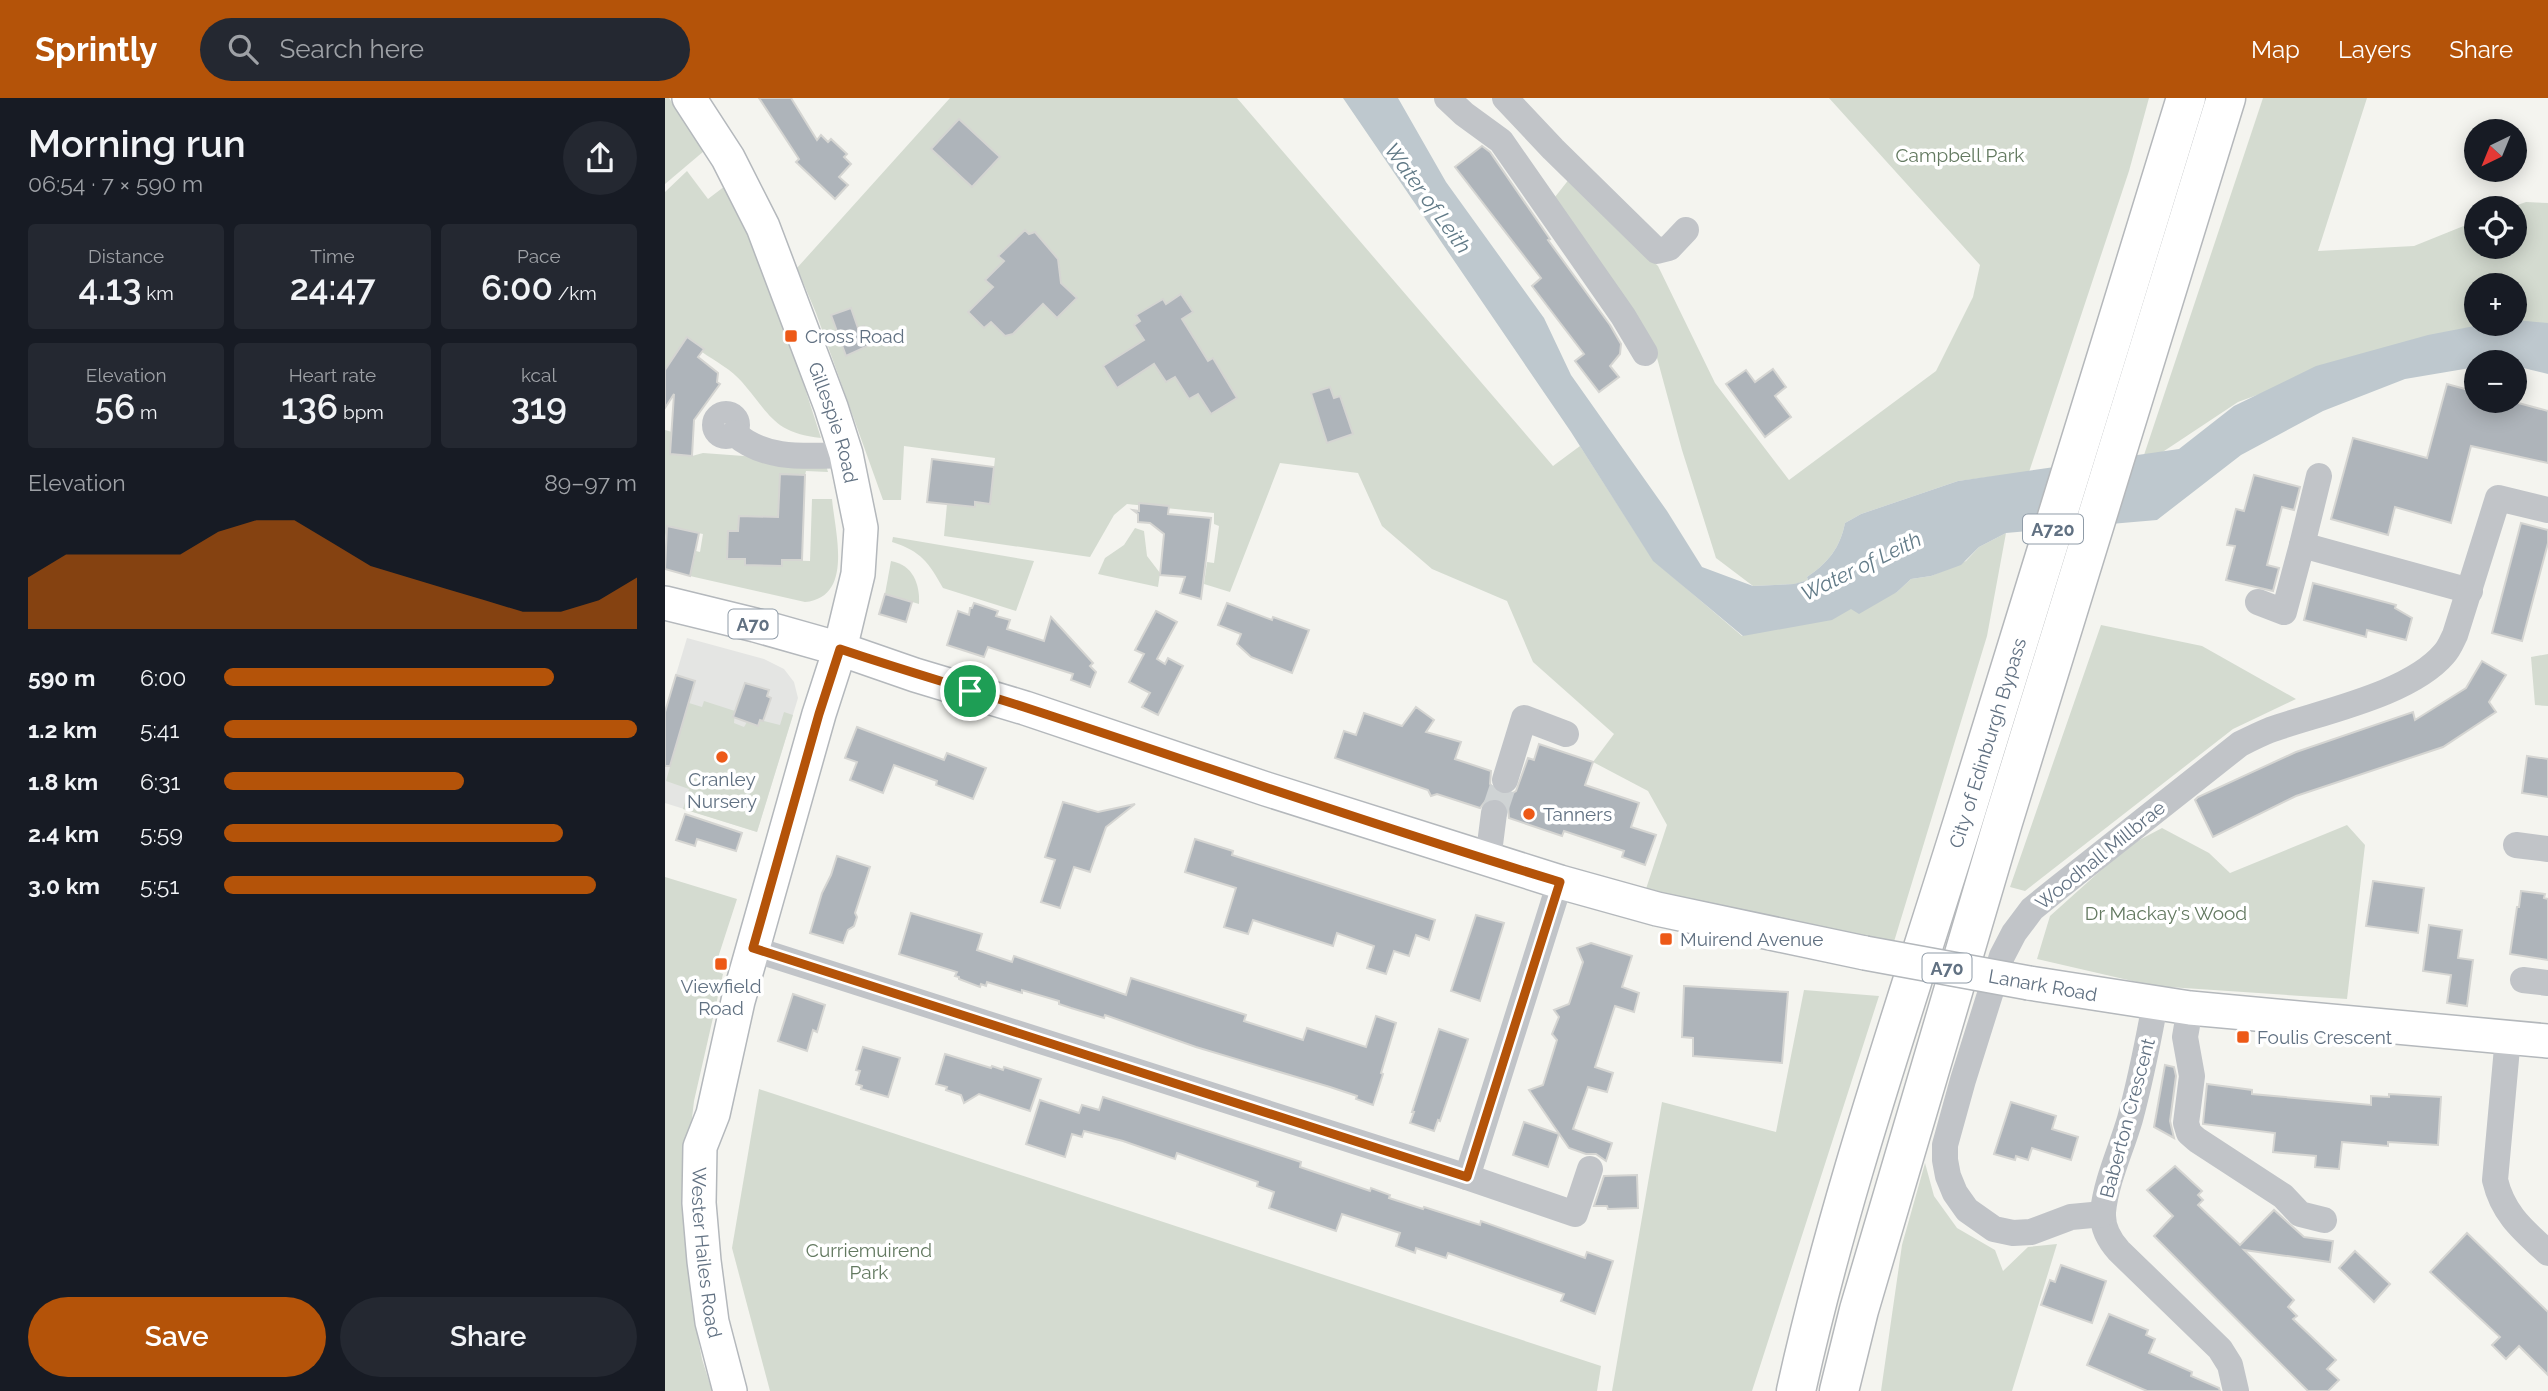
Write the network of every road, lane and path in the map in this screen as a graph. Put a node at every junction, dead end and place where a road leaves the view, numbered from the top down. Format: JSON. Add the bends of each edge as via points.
{"nodes":[{"id":1,"x":689,"y":98,"type":"edge"},
{"id":2,"x":1505,"y":98,"type":"edge"},
{"id":3,"x":2186,"y":98,"type":"edge"},
{"id":4,"x":2226,"y":98,"type":"edge"},
{"id":5,"x":1455,"y":106,"type":"edge"},
{"id":6,"x":1686,"y":230,"type":"dead end"},
{"id":7,"x":1645,"y":353,"type":"dead end"},
{"id":8,"x":734,"y":433,"type":"dead end"},
{"id":9,"x":846,"y":456,"type":"junction"},
{"id":10,"x":2319,"y":475,"type":"dead end"},
{"id":11,"x":2548,"y":510,"type":"edge"},
{"id":12,"x":2302,"y":545,"type":"junction"},
{"id":13,"x":2470,"y":591,"type":"junction"},
{"id":14,"x":2258,"y":602,"type":"dead end"},
{"id":15,"x":665,"y":603,"type":"edge"},
{"id":16,"x":840,"y":649,"type":"junction"},
{"id":17,"x":1566,"y":734,"type":"dead end"},
{"id":18,"x":1505,"y":780,"type":"tunnel mouth"},
{"id":19,"x":1494,"y":813,"type":"tunnel mouth"},
{"id":20,"x":2516,"y":845,"type":"dead end"},
{"id":21,"x":2548,"y":849,"type":"edge"},
{"id":22,"x":1488,"y":860,"type":"junction"},
{"id":23,"x":1560,"y":882,"type":"junction"},
{"id":24,"x":753,"y":948,"type":"junction"},
{"id":25,"x":2155,"y":1004,"type":"junction"},
{"id":26,"x":2190,"y":1008,"type":"junction"},
{"id":27,"x":2508,"y":1037,"type":"junction"},
{"id":28,"x":2548,"y":1041,"type":"edge"},
{"id":29,"x":713,"y":1114,"type":"junction"},
{"id":30,"x":1590,"y":1169,"type":"dead end"},
{"id":31,"x":1467,"y":1177,"type":"junction"},
{"id":32,"x":2103,"y":1214,"type":"junction"},
{"id":33,"x":2323,"y":1220,"type":"dead end"},
{"id":34,"x":2548,"y":1253,"type":"edge"},
{"id":35,"x":1816,"y":1300,"type":"junction"},
{"id":36,"x":1859,"y":1310,"type":"junction"},
{"id":37,"x":730,"y":1391,"type":"edge"},
{"id":38,"x":752,"y":1391,"type":"edge"},
{"id":39,"x":1780,"y":1391,"type":"edge"},
{"id":40,"x":1796,"y":1391,"type":"edge"},
{"id":41,"x":1839,"y":1391,"type":"edge"},
{"id":42,"x":1851,"y":1391,"type":"edge"},
{"id":43,"x":2236,"y":1391,"type":"edge"}],
"edges":[{"from":1,"to":9,"type":"main road","name":"Gillespie Road","via":[[728,158],[763,228]]},
{"from":2,"to":6,"type":"street","via":[[1657,251],[1669,248]]},
{"from":3,"to":35,"type":"highway","name":"City of Edinburgh Bypass","number":"A720","via":[[1851,1172]]},
{"from":4,"to":36,"type":"highway","name":"City of Edinburgh Bypass","number":"A720","via":[[2003,822]]},
{"from":5,"to":7,"type":"street","via":[[1501,141]]},
{"from":8,"to":9,"type":"street","via":[[772,453]]},
{"from":9,"to":16,"type":"main road","name":"Gillespie Road","via":[[861,545]]},
{"from":10,"to":12,"type":"street"},
{"from":11,"to":13,"type":"street","name":"Woodhall Millbrae","via":[[2498,498]]},
{"from":12,"to":13,"type":"street"},
{"from":12,"to":14,"type":"street","via":[[2284,612]]},
{"from":13,"to":32,"type":"street","name":"Woodhall Millbrae","via":[[2455,635],[2429,667],[2375,696],[2240,744],[2058,887],[2032,909],[2014,933],[2002,956],[1945,1145],[1948,1176],[1967,1210],[1994,1230],[2031,1232],[2070,1217]]},
{"from":15,"to":16,"type":"main road","name":"Lanark Road","number":"A70"},
{"from":16,"to":22,"type":"main road","name":"Lanark Road","number":"A70"},
{"from":16,"to":24,"type":"main road","name":"Wester Hailes Road"},
{"from":17,"to":18,"type":"street","via":[[1524,718]]},
{"from":19,"to":22,"type":"street"},
{"from":20,"to":21,"type":"street"},
{"from":22,"to":23,"type":"main road","name":"Lanark Road","number":"A70"},
{"from":23,"to":25,"type":"main road","name":"Lanark Road","number":"A70","bridge":true,"via":[[1657,909],[1865,953]]},
{"from":23,"to":31,"type":"street"},
{"from":24,"to":29,"type":"main road","name":"Wester Hailes Road","via":[[726,1045]]},
{"from":24,"to":31,"type":"street"},
{"from":25,"to":26,"type":"main road","name":"Lanark Road","number":"A70"},
{"from":25,"to":32,"type":"street","name":"Baberton Crescent"},
{"from":26,"to":27,"type":"main road","name":"Lanark Road","number":"A70"},
{"from":26,"to":33,"type":"street","via":[[2185,1037],[2192,1076],[2186,1123],[2189,1133],[2283,1196],[2300,1214]]},
{"from":27,"to":28,"type":"main road","name":"Lanark Road","number":"A70"},
{"from":27,"to":34,"type":"street","via":[[2494,1180],[2505,1210]]},
{"from":29,"to":37,"type":"main road","name":"Wester Hailes Road","via":[[699,1147],[699,1203],[712,1322]]},
{"from":29,"to":38,"type":"main road","name":"Wester Hailes Road","via":[[720,1250],[735,1344]]},
{"from":30,"to":31,"type":"street","via":[[1575,1213]]},
{"from":32,"to":43,"type":"street","name":"Baberton Crescent","via":[[2109,1240],[2220,1349],[2230,1365]]},
{"from":35,"to":39,"type":"highway"},
{"from":35,"to":40,"type":"highway","name":"City of Edinburgh Bypass","number":"A720"},
{"from":36,"to":41,"type":"highway","name":"City of Edinburgh Bypass","number":"A720"},
{"from":36,"to":42,"type":"highway"}]}
